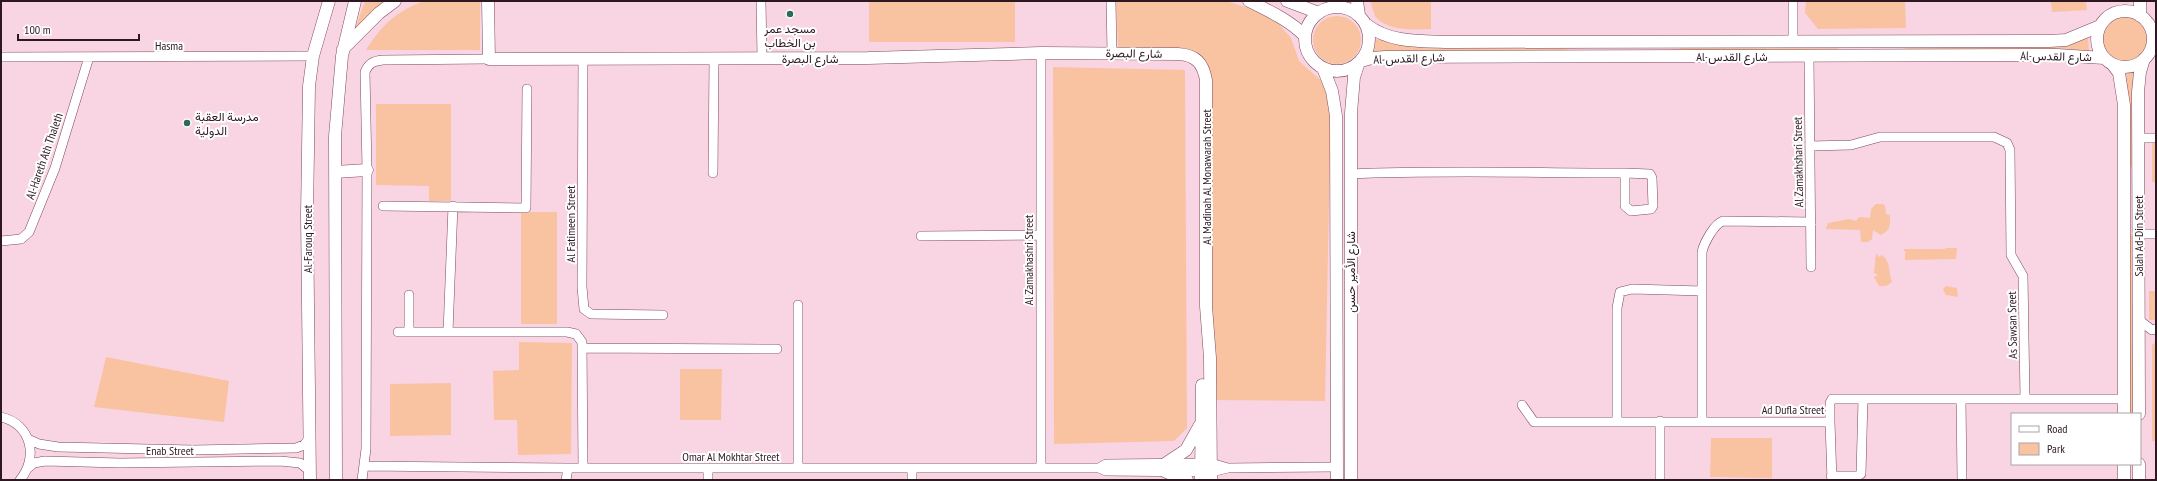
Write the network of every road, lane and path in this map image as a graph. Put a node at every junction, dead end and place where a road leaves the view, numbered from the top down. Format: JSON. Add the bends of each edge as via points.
{"nodes":[{"id":1,"x":329,"y":1,"type":"edge"},
{"id":2,"x":355,"y":1,"type":"edge"},
{"id":3,"x":395,"y":1,"type":"edge"},
{"id":4,"x":488,"y":1,"type":"edge"},
{"id":5,"x":761,"y":1,"type":"edge"},
{"id":6,"x":1111,"y":1,"type":"edge"},
{"id":7,"x":1249,"y":1,"type":"edge"},
{"id":8,"x":1287,"y":1,"type":"edge"},
{"id":9,"x":1356,"y":1,"type":"edge"},
{"id":10,"x":1793,"y":1,"type":"edge"},
{"id":11,"x":2120,"y":1,"type":"edge"},
{"id":12,"x":2140,"y":1,"type":"edge"},
{"id":13,"x":1326,"y":8,"type":"edge"},
{"id":14,"x":2114,"y":14,"type":"junction"},
{"id":15,"x":1359,"y":15,"type":"junction"},
{"id":16,"x":2148,"y":21,"type":"edge"},
{"id":17,"x":1366,"y":25,"type":"junction"},
{"id":18,"x":2100,"y":26,"type":"junction"},
{"id":19,"x":1305,"y":36,"type":"junction"},
{"id":20,"x":1620,"y":41,"type":"junction"},
{"id":21,"x":1793,"y":41,"type":"junction"},
{"id":22,"x":1885,"y":41,"type":"junction"},
{"id":23,"x":1903,"y":41,"type":"junction"},
{"id":24,"x":2154,"y":46,"type":"edge"},
{"id":25,"x":343,"y":49,"type":"junction"},
{"id":26,"x":1041,"y":53,"type":"junction"},
{"id":27,"x":1112,"y":53,"type":"junction"},
{"id":28,"x":1189,"y":55,"type":"joint"},
{"id":29,"x":1885,"y":55,"type":"junction"},
{"id":30,"x":1902,"y":55,"type":"junction"},
{"id":31,"x":313,"y":56,"type":"junction"},
{"id":32,"x":1620,"y":56,"type":"junction"},
{"id":33,"x":1809,"y":56,"type":"junction"},
{"id":34,"x":1,"y":57,"type":"edge"},
{"id":35,"x":88,"y":57,"type":"junction"},
{"id":36,"x":762,"y":58,"type":"junction"},
{"id":37,"x":489,"y":59,"type":"junction"},
{"id":38,"x":583,"y":59,"type":"junction"},
{"id":39,"x":714,"y":59,"type":"junction"},
{"id":40,"x":2144,"y":59,"type":"junction"},
{"id":41,"x":2108,"y":61,"type":"junction"},
{"id":42,"x":1359,"y":63,"type":"junction"},
{"id":43,"x":1323,"y":68,"type":"junction"},
{"id":44,"x":527,"y":89,"type":"dead end"},
{"id":45,"x":2138,"y":138,"type":"junction"},
{"id":46,"x":2156,"y":138,"type":"edge"},
{"id":47,"x":1810,"y":146,"type":"junction"},
{"id":48,"x":367,"y":170,"type":"junction"},
{"id":49,"x":335,"y":172,"type":"junction"},
{"id":50,"x":713,"y":173,"type":"dead end"},
{"id":51,"x":1625,"y":173,"type":"junction"},
{"id":52,"x":1350,"y":174,"type":"junction"},
{"id":53,"x":383,"y":206,"type":"dead end"},
{"id":54,"x":453,"y":206,"type":"junction"},
{"id":55,"x":2125,"y":215,"type":"junction"},
{"id":56,"x":2138,"y":215,"type":"junction"},
{"id":57,"x":1811,"y":222,"type":"junction"},
{"id":58,"x":2137,"y":234,"type":"junction"},
{"id":59,"x":2156,"y":234,"type":"edge"},
{"id":60,"x":1040,"y":235,"type":"junction"},
{"id":61,"x":921,"y":236,"type":"dead end"},
{"id":62,"x":1,"y":241,"type":"edge"},
{"id":63,"x":1811,"y":267,"type":"dead end"},
{"id":64,"x":1702,"y":291,"type":"junction"},
{"id":65,"x":409,"y":295,"type":"dead end"},
{"id":66,"x":798,"y":305,"type":"dead end"},
{"id":67,"x":1206,"y":306,"type":"junction"},
{"id":68,"x":663,"y":315,"type":"dead end"},
{"id":69,"x":2139,"y":320,"type":"junction"},
{"id":70,"x":2156,"y":330,"type":"edge"},
{"id":71,"x":398,"y":332,"type":"dead end"},
{"id":72,"x":409,"y":332,"type":"junction"},
{"id":73,"x":448,"y":332,"type":"junction"},
{"id":74,"x":582,"y":348,"type":"junction"},
{"id":75,"x":777,"y":349,"type":"dead end"},
{"id":76,"x":1352,"y":371,"type":"junction"},
{"id":77,"x":1338,"y":372,"type":"junction"},
{"id":78,"x":1863,"y":399,"type":"junction"},
{"id":79,"x":1961,"y":399,"type":"junction"},
{"id":80,"x":2024,"y":399,"type":"junction"},
{"id":81,"x":2124,"y":399,"type":"junction"},
{"id":82,"x":1522,"y":405,"type":"dead end"},
{"id":83,"x":2124,"y":413,"type":"edge"},
{"id":84,"x":2139,"y":413,"type":"edge"},
{"id":85,"x":1,"y":417,"type":"edge"},
{"id":86,"x":1617,"y":421,"type":"junction"},
{"id":87,"x":1660,"y":421,"type":"junction"},
{"id":88,"x":1702,"y":421,"type":"junction"},
{"id":89,"x":1201,"y":422,"type":"junction"},
{"id":90,"x":1830,"y":422,"type":"junction"},
{"id":91,"x":28,"y":439,"type":"junction"},
{"id":92,"x":310,"y":439,"type":"junction"},
{"id":93,"x":2124,"y":465,"type":"edge"},
{"id":94,"x":2139,"y":465,"type":"edge"},
{"id":95,"x":364,"y":466,"type":"junction"},
{"id":96,"x":1337,"y":467,"type":"junction"},
{"id":97,"x":28,"y":468,"type":"junction"},
{"id":98,"x":568,"y":468,"type":"junction"},
{"id":99,"x":583,"y":468,"type":"junction"},
{"id":100,"x":708,"y":468,"type":"junction"},
{"id":101,"x":798,"y":468,"type":"junction"},
{"id":102,"x":912,"y":468,"type":"junction"},
{"id":103,"x":1041,"y":468,"type":"junction"},
{"id":104,"x":1166,"y":468,"type":"junction"},
{"id":105,"x":1206,"y":472,"type":"edge"},
{"id":106,"x":310,"y":476,"type":"edge"},
{"id":107,"x":1832,"y":478,"type":"edge"},
{"id":108,"x":20,"y":480,"type":"edge"},
{"id":109,"x":336,"y":480,"type":"edge"},
{"id":110,"x":362,"y":480,"type":"edge"},
{"id":111,"x":566,"y":480,"type":"edge"},
{"id":112,"x":708,"y":480,"type":"edge"},
{"id":113,"x":912,"y":480,"type":"edge"},
{"id":114,"x":1187,"y":480,"type":"edge"},
{"id":115,"x":1337,"y":480,"type":"edge"},
{"id":116,"x":1351,"y":480,"type":"edge"},
{"id":117,"x":1660,"y":480,"type":"edge"},
{"id":118,"x":1962,"y":480,"type":"edge"},
{"id":119,"x":2124,"y":480,"type":"edge"},
{"id":120,"x":2139,"y":480,"type":"edge"}],
"edges":[{"from":1,"to":31,"type":"main road","name":"Al-Farouq Street"},
{"from":2,"to":25,"type":"main road"},
{"from":3,"to":25,"type":"main road","via":[[379,12]]},
{"from":4,"to":37,"type":"main road"},
{"from":5,"to":36,"type":"street"},
{"from":6,"to":27,"type":"street"},
{"from":7,"to":19,"type":"main road","via":[[1297,27]]},
{"from":8,"to":13,"type":"main road"},
{"from":9,"to":15,"type":"main road"},
{"from":10,"to":21,"type":"street"},
{"from":11,"to":14,"type":"main road"},
{"from":12,"to":16,"type":"main road"},
{"from":13,"to":15,"type":"main road","via":[[1347,8]]},
{"from":13,"to":19,"type":"main road","via":[[1312,19]]},
{"from":14,"to":16,"type":"main road","via":[[2127,12]]},
{"from":14,"to":18,"type":"main road"},
{"from":15,"to":17,"type":"main road"},
{"from":16,"to":24,"type":"main road"},
{"from":17,"to":20,"type":"main road","name":"Al-شارع القدس","via":[[1377,33],[1403,40]]},
{"from":17,"to":42,"type":"main road","via":[[1370,44]]},
{"from":18,"to":23,"type":"main road","name":"Al-شارع القدس","via":[[2066,40]]},
{"from":18,"to":41,"type":"main road","via":[[2097,43]]},
{"from":19,"to":43,"type":"main road","via":[[1305,44],[1311,58]]},
{"from":20,"to":21,"type":"main road","name":"Al-شارع القدس"},
{"from":20,"to":32,"type":"main road"},
{"from":21,"to":22,"type":"main road","name":"Al-شارع القدس"},
{"from":22,"to":23,"type":"main road","name":"Al-شارع القدس"},
{"from":22,"to":29,"type":"main road"},
{"from":23,"to":30,"type":"main road"},
{"from":24,"to":40,"type":"main road"},
{"from":25,"to":49,"type":"main road","via":[[336,108]]},
{"from":26,"to":27,"type":"main road","name":"شارع البصرة"},
{"from":26,"to":36,"type":"main road","name":"شارع البصرة"},
{"from":26,"to":60,"type":"street","name":"Al Zamakhashri Street"},
{"from":27,"to":28,"type":"main road","name":"شارع البصرة"},
{"from":28,"to":67,"type":"main road","name":"Al Madinah Al Monawarah Street","via":[[1202,66],[1206,80]]},
{"from":29,"to":30,"type":"main road","name":"Al-شارع القدس"},
{"from":29,"to":33,"type":"main road","name":"Al-شارع القدس"},
{"from":30,"to":41,"type":"main road","name":"Al-شارع القدس","via":[[2082,56]]},
{"from":31,"to":35,"type":"street","name":"Hasma"},
{"from":31,"to":92,"type":"main road","name":"Al-Farouq Street","via":[[309,86],[306,215]]},
{"from":32,"to":33,"type":"main road","name":"Al-شارع القدس"},
{"from":32,"to":42,"type":"main road","name":"Al-شارع القدس","via":[[1385,57]]},
{"from":33,"to":47,"type":"street","name":"Al Zamakhshari Street"},
{"from":34,"to":35,"type":"street","name":"Hasma"},
{"from":35,"to":62,"type":"street","name":"Al-Hareth Ath Thaleth","via":[[55,168],[29,232],[21,239]]},
{"from":36,"to":39,"type":"main road","name":"شارع البصرة"},
{"from":37,"to":38,"type":"main road","name":"شارع البصرة"},
{"from":37,"to":48,"type":"street","via":[[383,60],[368,65],[365,72]]},
{"from":38,"to":39,"type":"main road","name":"شارع البصرة"},
{"from":38,"to":68,"type":"street","name":"Al Fatimeen Street","via":[[584,309],[591,314]]},
{"from":39,"to":50,"type":"street"},
{"from":40,"to":41,"type":"main road","via":[[2129,67]]},
{"from":40,"to":45,"type":"main road","name":"Salah Ad-Din Street","via":[[2140,72]]},
{"from":41,"to":55,"type":"main road","name":"Salah Ad-Din Street","via":[[2119,73],[2124,104]]},
{"from":42,"to":43,"type":"main road","via":[[1341,72]]},
{"from":42,"to":52,"type":"main road","name":"شارع الأمير حسن","via":[[1352,93]]},
{"from":43,"to":77,"type":"main road","name":"شارع الأمير حسن","via":[[1332,91],[1336,116]]},
{"from":44,"to":54,"type":"street","via":[[526,208]]},
{"from":45,"to":46,"type":"street"},
{"from":45,"to":56,"type":"main road","name":"Salah Ad-Din Street"},
{"from":47,"to":57,"type":"street","name":"Al Zamakhshari Street"},
{"from":47,"to":80,"type":"street","name":"As Sawsan Sreet","via":[[1851,145],[1880,137],[1994,137],[2007,143],[2010,150],[2011,255],[2023,276]]},
{"from":48,"to":49,"type":"main road"},
{"from":48,"to":95,"type":"street"},
{"from":49,"to":109,"type":"main road"},
{"from":51,"to":51,"type":"street","via":[[1626,206],[1631,211],[1651,209],[1653,206],[1650,174]]},
{"from":51,"to":52,"type":"street"},
{"from":52,"to":76,"type":"main road","name":"شارع الأمير حسن"},
{"from":53,"to":54,"type":"street"},
{"from":54,"to":73,"type":"street"},
{"from":55,"to":56,"type":"main road"},
{"from":55,"to":81,"type":"main road","name":"Salah Ad-Din Street"},
{"from":56,"to":58,"type":"main road","name":"Salah Ad-Din Street"},
{"from":57,"to":63,"type":"street","name":"Al Zamakhshari Street"},
{"from":57,"to":64,"type":"street","via":[[1720,222],[1703,248]]},
{"from":58,"to":59,"type":"street"},
{"from":58,"to":69,"type":"main road","name":"Salah Ad-Din Street"},
{"from":60,"to":61,"type":"street"},
{"from":60,"to":103,"type":"street","name":"Al Zamakhashri Street"},
{"from":64,"to":86,"type":"street","via":[[1632,289],[1620,292],[1617,308]]},
{"from":64,"to":88,"type":"street"},
{"from":65,"to":72,"type":"street"},
{"from":66,"to":101,"type":"street"},
{"from":67,"to":89,"type":"main road"},
{"from":67,"to":105,"type":"main road","via":[[1210,358]]},
{"from":69,"to":70,"type":"street","via":[[2152,330]]},
{"from":69,"to":84,"type":"main road","name":"Salah Ad-Din Street"},
{"from":71,"to":72,"type":"street"},
{"from":72,"to":73,"type":"street"},
{"from":73,"to":74,"type":"street","via":[[567,332],[580,338]]},
{"from":74,"to":75,"type":"street"},
{"from":74,"to":99,"type":"street"},
{"from":76,"to":77,"type":"main road"},
{"from":76,"to":116,"type":"main road","name":"شارع الأمير حسن"},
{"from":77,"to":96,"type":"main road","name":"شارع الأمير حسن"},
{"from":78,"to":79,"type":"street","name":"Ad Dufla Street"},
{"from":78,"to":90,"type":"street","name":"Ad Dufla Street","via":[[1830,400]]},
{"from":78,"to":107,"type":"street","via":[[1861,474]]},
{"from":79,"to":80,"type":"street","name":"Ad Dufla Street"},
{"from":79,"to":118,"type":"street"},
{"from":80,"to":81,"type":"street","name":"Ad Dufla Street"},
{"from":81,"to":83,"type":"main road","name":"Salah Ad-Din Street"},
{"from":82,"to":86,"type":"street","name":"Ad Dufla Street","via":[[1534,422]]},
{"from":85,"to":91,"type":"street","via":[[16,423]]},
{"from":86,"to":87,"type":"street","name":"Ad Dufla Street"},
{"from":87,"to":88,"type":"street","name":"Ad Dufla Street"},
{"from":87,"to":117,"type":"street"},
{"from":88,"to":90,"type":"street","name":"Ad Dufla Street"},
{"from":89,"to":104,"type":"main road","via":[[1186,450]]},
{"from":89,"to":105,"type":"main road"},
{"from":90,"to":107,"type":"street"},
{"from":91,"to":92,"type":"street","name":"Enab Street","via":[[58,447],[194,450],[296,448]]},
{"from":91,"to":97,"type":"street","via":[[31,458]]},
{"from":92,"to":106,"type":"main road","name":"Al-Farouq Street"},
{"from":93,"to":119,"type":"main road"},
{"from":94,"to":120,"type":"main road"},
{"from":95,"to":98,"type":"street","name":"Omar Al Mokhtar Street"},
{"from":95,"to":110,"type":"street"},
{"from":96,"to":105,"type":"street","name":"Omar Al Mokhtar Street","via":[[1228,468]]},
{"from":96,"to":115,"type":"main road","name":"شارع الأمير حسن"},
{"from":97,"to":106,"type":"street","name":"Enab Street","via":[[34,463],[45,461],[280,461],[300,463]]},
{"from":97,"to":108,"type":"street"},
{"from":98,"to":99,"type":"street","name":"Omar Al Mokhtar Street"},
{"from":98,"to":111,"type":"street"},
{"from":99,"to":100,"type":"street","name":"Omar Al Mokhtar Street"},
{"from":100,"to":101,"type":"street","name":"Omar Al Mokhtar Street"},
{"from":100,"to":112,"type":"street"},
{"from":101,"to":102,"type":"street","name":"Omar Al Mokhtar Street"},
{"from":102,"to":103,"type":"street","name":"Omar Al Mokhtar Street"},
{"from":102,"to":113,"type":"street"},
{"from":103,"to":104,"type":"street","name":"Omar Al Mokhtar Street","via":[[1099,468],[1106,471]]},
{"from":104,"to":105,"type":"street","name":"Omar Al Mokhtar Street"},
{"from":104,"to":114,"type":"main road"}]}
